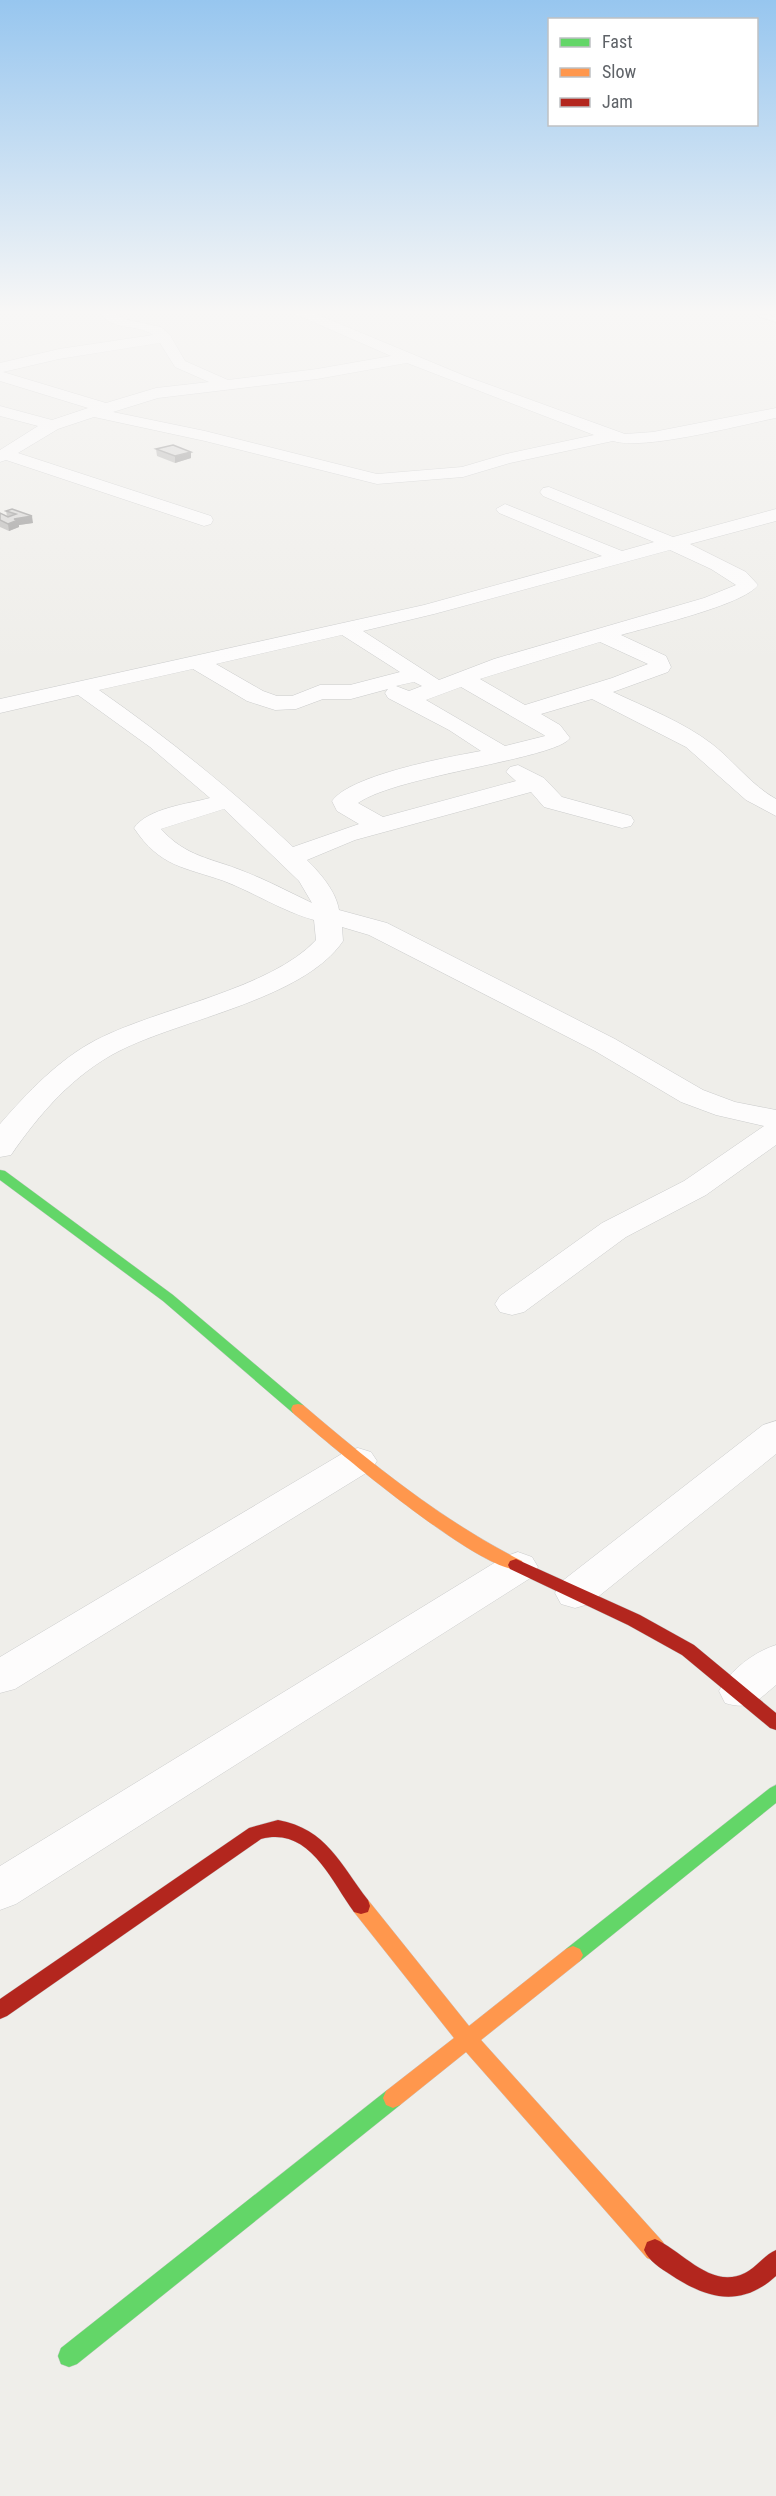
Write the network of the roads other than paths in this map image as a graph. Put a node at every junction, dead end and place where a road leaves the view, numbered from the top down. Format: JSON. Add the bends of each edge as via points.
{"nodes":[{"id":1,"x":43,"y":430,"type":"edge"},
{"id":2,"x":185,"y":430,"type":"edge"},
{"id":3,"x":598,"y":430,"type":"edge"},
{"id":4,"x":686,"y":430,"type":"edge"},
{"id":5,"x":613,"y":436,"type":"junction"},
{"id":6,"x":2,"y":456,"type":"edge"},
{"id":7,"x":549,"y":492,"type":"dead end"},
{"id":8,"x":505,"y":509,"type":"dead end"},
{"id":9,"x":776,"y":515,"type":"edge"},
{"id":10,"x":204,"y":520,"type":"dead end"},
{"id":11,"x":672,"y":543,"type":"junction"},
{"id":12,"x":620,"y":557,"type":"junction"},
{"id":13,"x":345,"y":628,"type":"junction"},
{"id":14,"x":603,"y":635,"type":"junction"},
{"id":15,"x":197,"y":662,"type":"junction"},
{"id":16,"x":418,"y":674,"type":"junction"},
{"id":17,"x":464,"y":679,"type":"junction"},
{"id":18,"x":381,"y":685,"type":"junction"},
{"id":19,"x":82,"y":688,"type":"junction"},
{"id":20,"x":440,"y":688,"type":"junction"},
{"id":21,"x":594,"y":691,"type":"junction"},
{"id":22,"x":408,"y":699,"type":"junction"},
{"id":23,"x":0,"y":706,"type":"edge"},
{"id":24,"x":522,"y":713,"type":"junction"},
{"id":25,"x":496,"y":755,"type":"junction"},
{"id":26,"x":536,"y":783,"type":"junction"},
{"id":27,"x":227,"y":801,"type":"junction"},
{"id":28,"x":776,"y":809,"type":"edge"},
{"id":29,"x":622,"y":821,"type":"dead end"},
{"id":30,"x":380,"y":826,"type":"junction"},
{"id":31,"x":289,"y":858,"type":"junction"},
{"id":32,"x":329,"y":916,"type":"junction"},
{"id":33,"x":776,"y":1119,"type":"edge"},
{"id":34,"x":776,"y":1131,"type":"edge"},
{"id":35,"x":0,"y":1148,"type":"edge"},
{"id":36,"x":0,"y":1174,"type":"edge"},
{"id":37,"x":512,"y":1304,"type":"dead end"},
{"id":38,"x":776,"y":1434,"type":"edge"},
{"id":39,"x":358,"y":1461,"type":"junction"},
{"id":40,"x":518,"y":1567,"type":"junction"},
{"id":41,"x":574,"y":1593,"type":"junction"},
{"id":42,"x":776,"y":1661,"type":"edge"},
{"id":43,"x":0,"y":1677,"type":"edge"},
{"id":44,"x":740,"y":1691,"type":"junction"},
{"id":45,"x":776,"y":1723,"type":"edge"},
{"id":46,"x":776,"y":1793,"type":"edge"},
{"id":47,"x":0,"y":1890,"type":"edge"},
{"id":48,"x":0,"y":2010,"type":"edge"},
{"id":49,"x":467,"y":2039,"type":"junction"},
{"id":50,"x":776,"y":2262,"type":"edge"},
{"id":51,"x":69,"y":2356,"type":"dead end"}],
"edges":[{"from":1,"to":6,"type":"street"},
{"from":2,"to":5,"type":"street","via":[[377,479],[463,472]]},
{"from":3,"to":5,"type":"street"},
{"from":4,"to":5,"type":"street","via":[[647,438]]},
{"from":6,"to":10,"type":"street"},
{"from":7,"to":11,"type":"street"},
{"from":8,"to":12,"type":"street"},
{"from":9,"to":11,"type":"street"},
{"from":11,"to":12,"type":"street"},
{"from":11,"to":14,"type":"street","via":[[737,574],[748,585],[721,598]]},
{"from":12,"to":13,"type":"street","via":[[516,587]]},
{"from":13,"to":15,"type":"street"},
{"from":13,"to":16,"type":"street"},
{"from":14,"to":17,"type":"street"},
{"from":14,"to":21,"type":"street","via":[[660,666]]},
{"from":15,"to":18,"type":"street","via":[[255,696],[275,703],[296,702],[320,692],[351,692]]},
{"from":15,"to":19,"type":"street"},
{"from":16,"to":18,"type":"street"},
{"from":16,"to":20,"type":"street"},
{"from":17,"to":20,"type":"street"},
{"from":17,"to":24,"type":"street"},
{"from":18,"to":22,"type":"street"},
{"from":19,"to":23,"type":"street"},
{"from":19,"to":27,"type":"street","via":[[158,742]]},
{"from":20,"to":22,"type":"street"},
{"from":21,"to":24,"type":"street"},
{"from":21,"to":28,"type":"street","via":[[695,742],[746,791]]},
{"from":22,"to":25,"type":"street","via":[[457,725]]},
{"from":24,"to":25,"type":"street","via":[[559,738],[543,746]]},
{"from":25,"to":26,"type":"street"},
{"from":25,"to":30,"type":"street","via":[[397,779],[344,801],[345,806]]},
{"from":26,"to":29,"type":"street","via":[[553,801]]},
{"from":26,"to":30,"type":"street"},
{"from":27,"to":31,"type":"street"},
{"from":27,"to":32,"type":"street","via":[[159,820],[146,828],[161,845],[191,864],[224,872],[304,909]]},
{"from":30,"to":31,"type":"street"},
{"from":31,"to":32,"type":"street","via":[[316,885]]},
{"from":32,"to":33,"type":"street","via":[[392,935],[692,1096],[727,1109]]},
{"from":32,"to":35,"type":"street","via":[[330,941],[320,954],[275,978],[100,1049],[65,1073]]},
{"from":34,"to":37,"type":"street","via":[[695,1188],[614,1230]]},
{"from":36,"to":39,"type":"street","via":[[209,1330]]},
{"from":38,"to":41,"type":"street"},
{"from":39,"to":40,"type":"street","via":[[459,1533]]},
{"from":39,"to":43,"type":"street"},
{"from":40,"to":41,"type":"street"},
{"from":40,"to":47,"type":"street"},
{"from":41,"to":44,"type":"street","via":[[688,1650]]},
{"from":42,"to":44,"type":"street"},
{"from":44,"to":45,"type":"street"},
{"from":46,"to":49,"type":"street"},
{"from":48,"to":49,"type":"street","via":[[255,1833],[278,1828],[303,1835],[327,1857],[347,1889]]},
{"from":49,"to":50,"type":"street","via":[[653,2248],[688,2274],[719,2288],[738,2286],[747,2284]]},
{"from":49,"to":51,"type":"street"}]}
